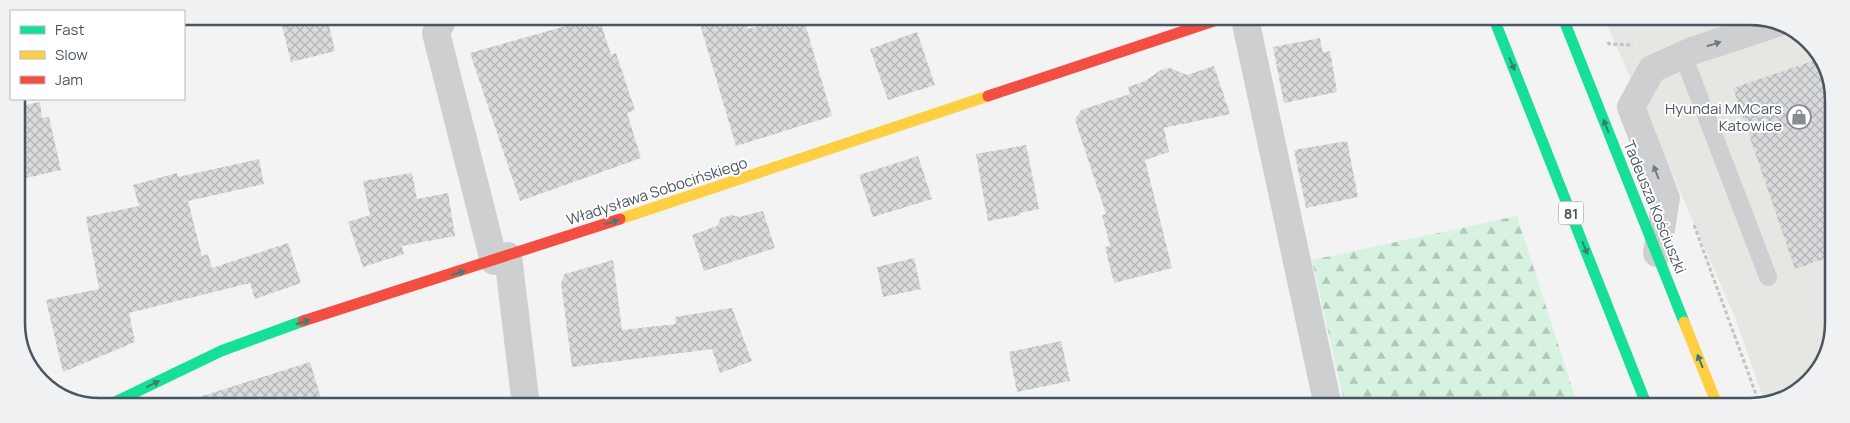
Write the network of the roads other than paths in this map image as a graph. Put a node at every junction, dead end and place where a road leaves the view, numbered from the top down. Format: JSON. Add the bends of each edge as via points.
{"nodes":[{"id":1,"x":440,"y":25,"type":"edge"},
{"id":2,"x":1202,"y":25,"type":"edge"},
{"id":3,"x":1247,"y":25,"type":"edge"},
{"id":4,"x":1497,"y":25,"type":"edge"},
{"id":5,"x":1566,"y":25,"type":"edge"},
{"id":6,"x":1766,"y":26,"type":"edge"},
{"id":7,"x":1683,"y":55,"type":"junction"},
{"id":8,"x":1657,"y":253,"type":"junction"},
{"id":9,"x":501,"y":259,"type":"junction"},
{"id":10,"x":1768,"y":277,"type":"dead end"},
{"id":11,"x":124,"y":398,"type":"edge"},
{"id":12,"x":525,"y":398,"type":"edge"},
{"id":13,"x":1326,"y":398,"type":"edge"},
{"id":14,"x":1644,"y":398,"type":"edge"},
{"id":15,"x":1715,"y":398,"type":"edge"}],
"edges":[{"from":1,"to":9,"type":"street","via":[[436,33]]},
{"from":9,"to":2,"type":"street","name":"Władysława Sobocińskiego","one_way":true},
{"from":3,"to":13,"type":"street"},
{"from":4,"to":14,"type":"street","number":"81","one_way":true},
{"from":8,"to":5,"type":"street","name":"Tadeusza Kościuszki","one_way":true},
{"from":7,"to":6,"type":"street","one_way":true},
{"from":8,"to":7,"type":"street","one_way":true,"via":[[1666,198],[1631,107],[1652,69]]},
{"from":7,"to":10,"type":"lane"},
{"from":15,"to":8,"type":"street","name":"Tadeusza Kościuszki","one_way":true},
{"from":11,"to":9,"type":"street","name":"Władysława Sobocińskiego","one_way":true,"via":[[263,334]]},
{"from":9,"to":12,"type":"street"}]}
